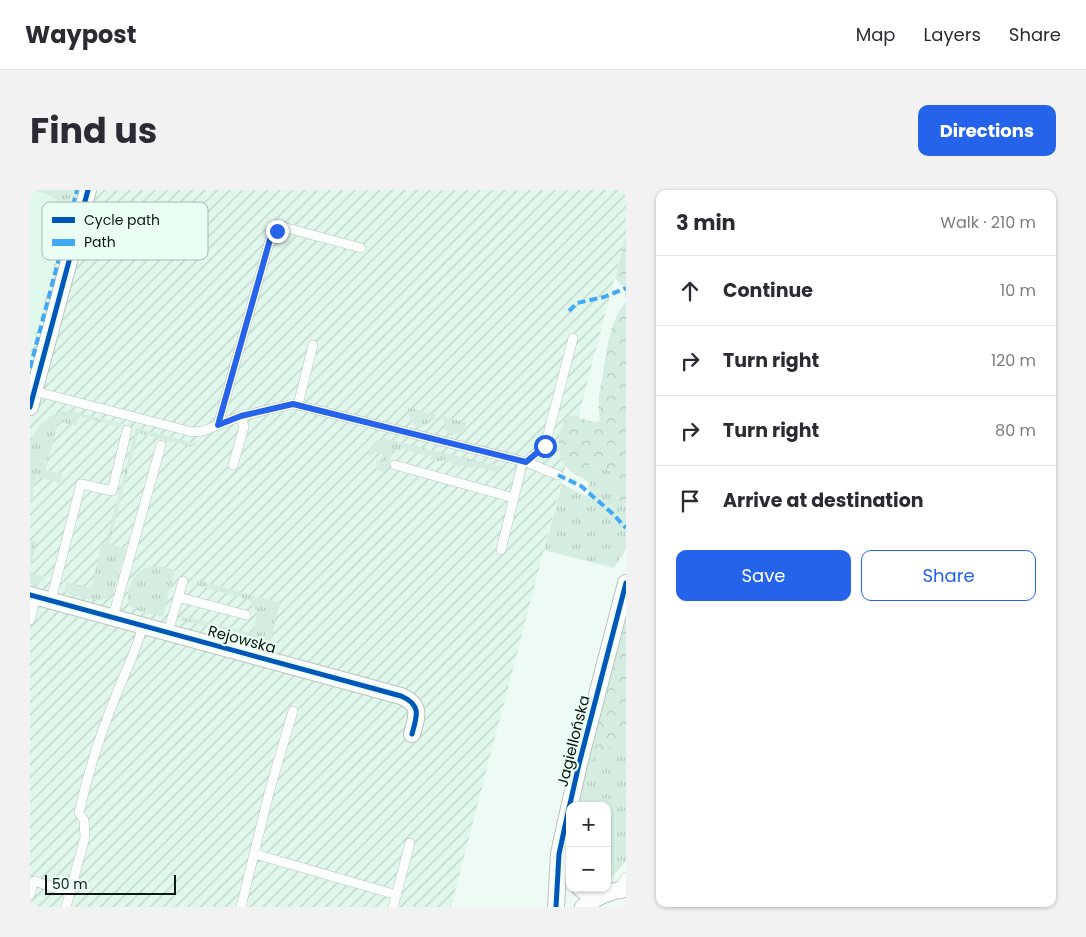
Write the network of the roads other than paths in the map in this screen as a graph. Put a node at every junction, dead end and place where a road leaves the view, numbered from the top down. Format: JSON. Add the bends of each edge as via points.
{"nodes":[{"id":1,"x":361,"y":248,"type":"dead end"},
{"id":2,"x":69,"y":260,"type":"edge"},
{"id":3,"x":573,"y":338,"type":"dead end"},
{"id":4,"x":313,"y":345,"type":"dead end"},
{"id":5,"x":32,"y":399,"type":"edge"},
{"id":6,"x":298,"y":405,"type":"junction"},
{"id":7,"x":241,"y":416,"type":"junction"},
{"id":8,"x":218,"y":425,"type":"junction"},
{"id":9,"x":127,"y":430,"type":"dead end"},
{"id":10,"x":161,"y":445,"type":"dead end"},
{"id":11,"x":524,"y":462,"type":"junction"},
{"id":12,"x":233,"y":465,"type":"dead end"},
{"id":13,"x":395,"y":465,"type":"dead end"},
{"id":14,"x":558,"y":475,"type":"dead end"},
{"id":15,"x":514,"y":498,"type":"junction"},
{"id":16,"x":501,"y":550,"type":"dead end"},
{"id":17,"x":182,"y":581,"type":"dead end"},
{"id":18,"x":626,"y":583,"type":"edge"},
{"id":19,"x":39,"y":597,"type":"edge"},
{"id":20,"x":178,"y":597,"type":"junction"},
{"id":21,"x":246,"y":615,"type":"dead end"},
{"id":22,"x":113,"y":617,"type":"junction"},
{"id":23,"x":30,"y":620,"type":"edge"},
{"id":24,"x":143,"y":625,"type":"junction"},
{"id":25,"x":168,"y":632,"type":"junction"},
{"id":26,"x":293,"y":711,"type":"dead end"},
{"id":27,"x":412,"y":734,"type":"dead end"},
{"id":28,"x":410,"y":843,"type":"dead end"},
{"id":29,"x":255,"y":854,"type":"junction"},
{"id":30,"x":559,"y":866,"type":"junction"},
{"id":31,"x":566,"y":874,"type":"edge"},
{"id":32,"x":623,"y":886,"type":"edge"},
{"id":33,"x":582,"y":892,"type":"edge"},
{"id":34,"x":70,"y":893,"type":"junction"},
{"id":35,"x":30,"y":895,"type":"edge"},
{"id":36,"x":396,"y":895,"type":"junction"},
{"id":37,"x":589,"y":903,"type":"edge"},
{"id":38,"x":66,"y":907,"type":"edge"},
{"id":39,"x":241,"y":907,"type":"edge"},
{"id":40,"x":393,"y":907,"type":"edge"},
{"id":41,"x":556,"y":907,"type":"edge"}],
"edges":[{"from":1,"to":8,"type":"lane","via":[[283,227],[271,236]]},
{"from":2,"to":5,"type":"street"},
{"from":3,"to":11,"type":"lane","via":[[545,446]]},
{"from":4,"to":6,"type":"lane"},
{"from":5,"to":8,"type":"lane","via":[[192,432]]},
{"from":6,"to":7,"type":"lane","via":[[288,404]]},
{"from":6,"to":11,"type":"lane"},
{"from":7,"to":8,"type":"lane"},
{"from":7,"to":12,"type":"lane","via":[[244,427]]},
{"from":9,"to":19,"type":"lane","via":[[112,491],[81,484]]},
{"from":10,"to":22,"type":"lane"},
{"from":11,"to":14,"type":"lane"},
{"from":11,"to":15,"type":"lane"},
{"from":13,"to":15,"type":"lane"},
{"from":15,"to":16,"type":"lane"},
{"from":17,"to":20,"type":"lane"},
{"from":18,"to":30,"type":"street","name":"Jagiellońska","via":[[579,764]]},
{"from":19,"to":22,"type":"street","name":"Rejowska"},
{"from":19,"to":23,"type":"lane"},
{"from":20,"to":21,"type":"lane"},
{"from":20,"to":25,"type":"lane"},
{"from":22,"to":24,"type":"street","name":"Rejowska"},
{"from":24,"to":25,"type":"street","name":"Rejowska"},
{"from":24,"to":34,"type":"lane","via":[[138,646],[88,773],[79,813],[84,820],[85,837]]},
{"from":25,"to":27,"type":"street","name":"Rejowska","via":[[401,696],[410,700],[417,710]]},
{"from":26,"to":29,"type":"lane"},
{"from":28,"to":36,"type":"lane"},
{"from":29,"to":36,"type":"lane"},
{"from":29,"to":39,"type":"lane"},
{"from":30,"to":31,"type":"street"},
{"from":30,"to":41,"type":"street","name":"Jagiellońska"},
{"from":32,"to":37,"type":"street"},
{"from":33,"to":37,"type":"street"},
{"from":34,"to":35,"type":"lane","via":[[34,882]]},
{"from":34,"to":38,"type":"lane"},
{"from":36,"to":40,"type":"lane"}]}
